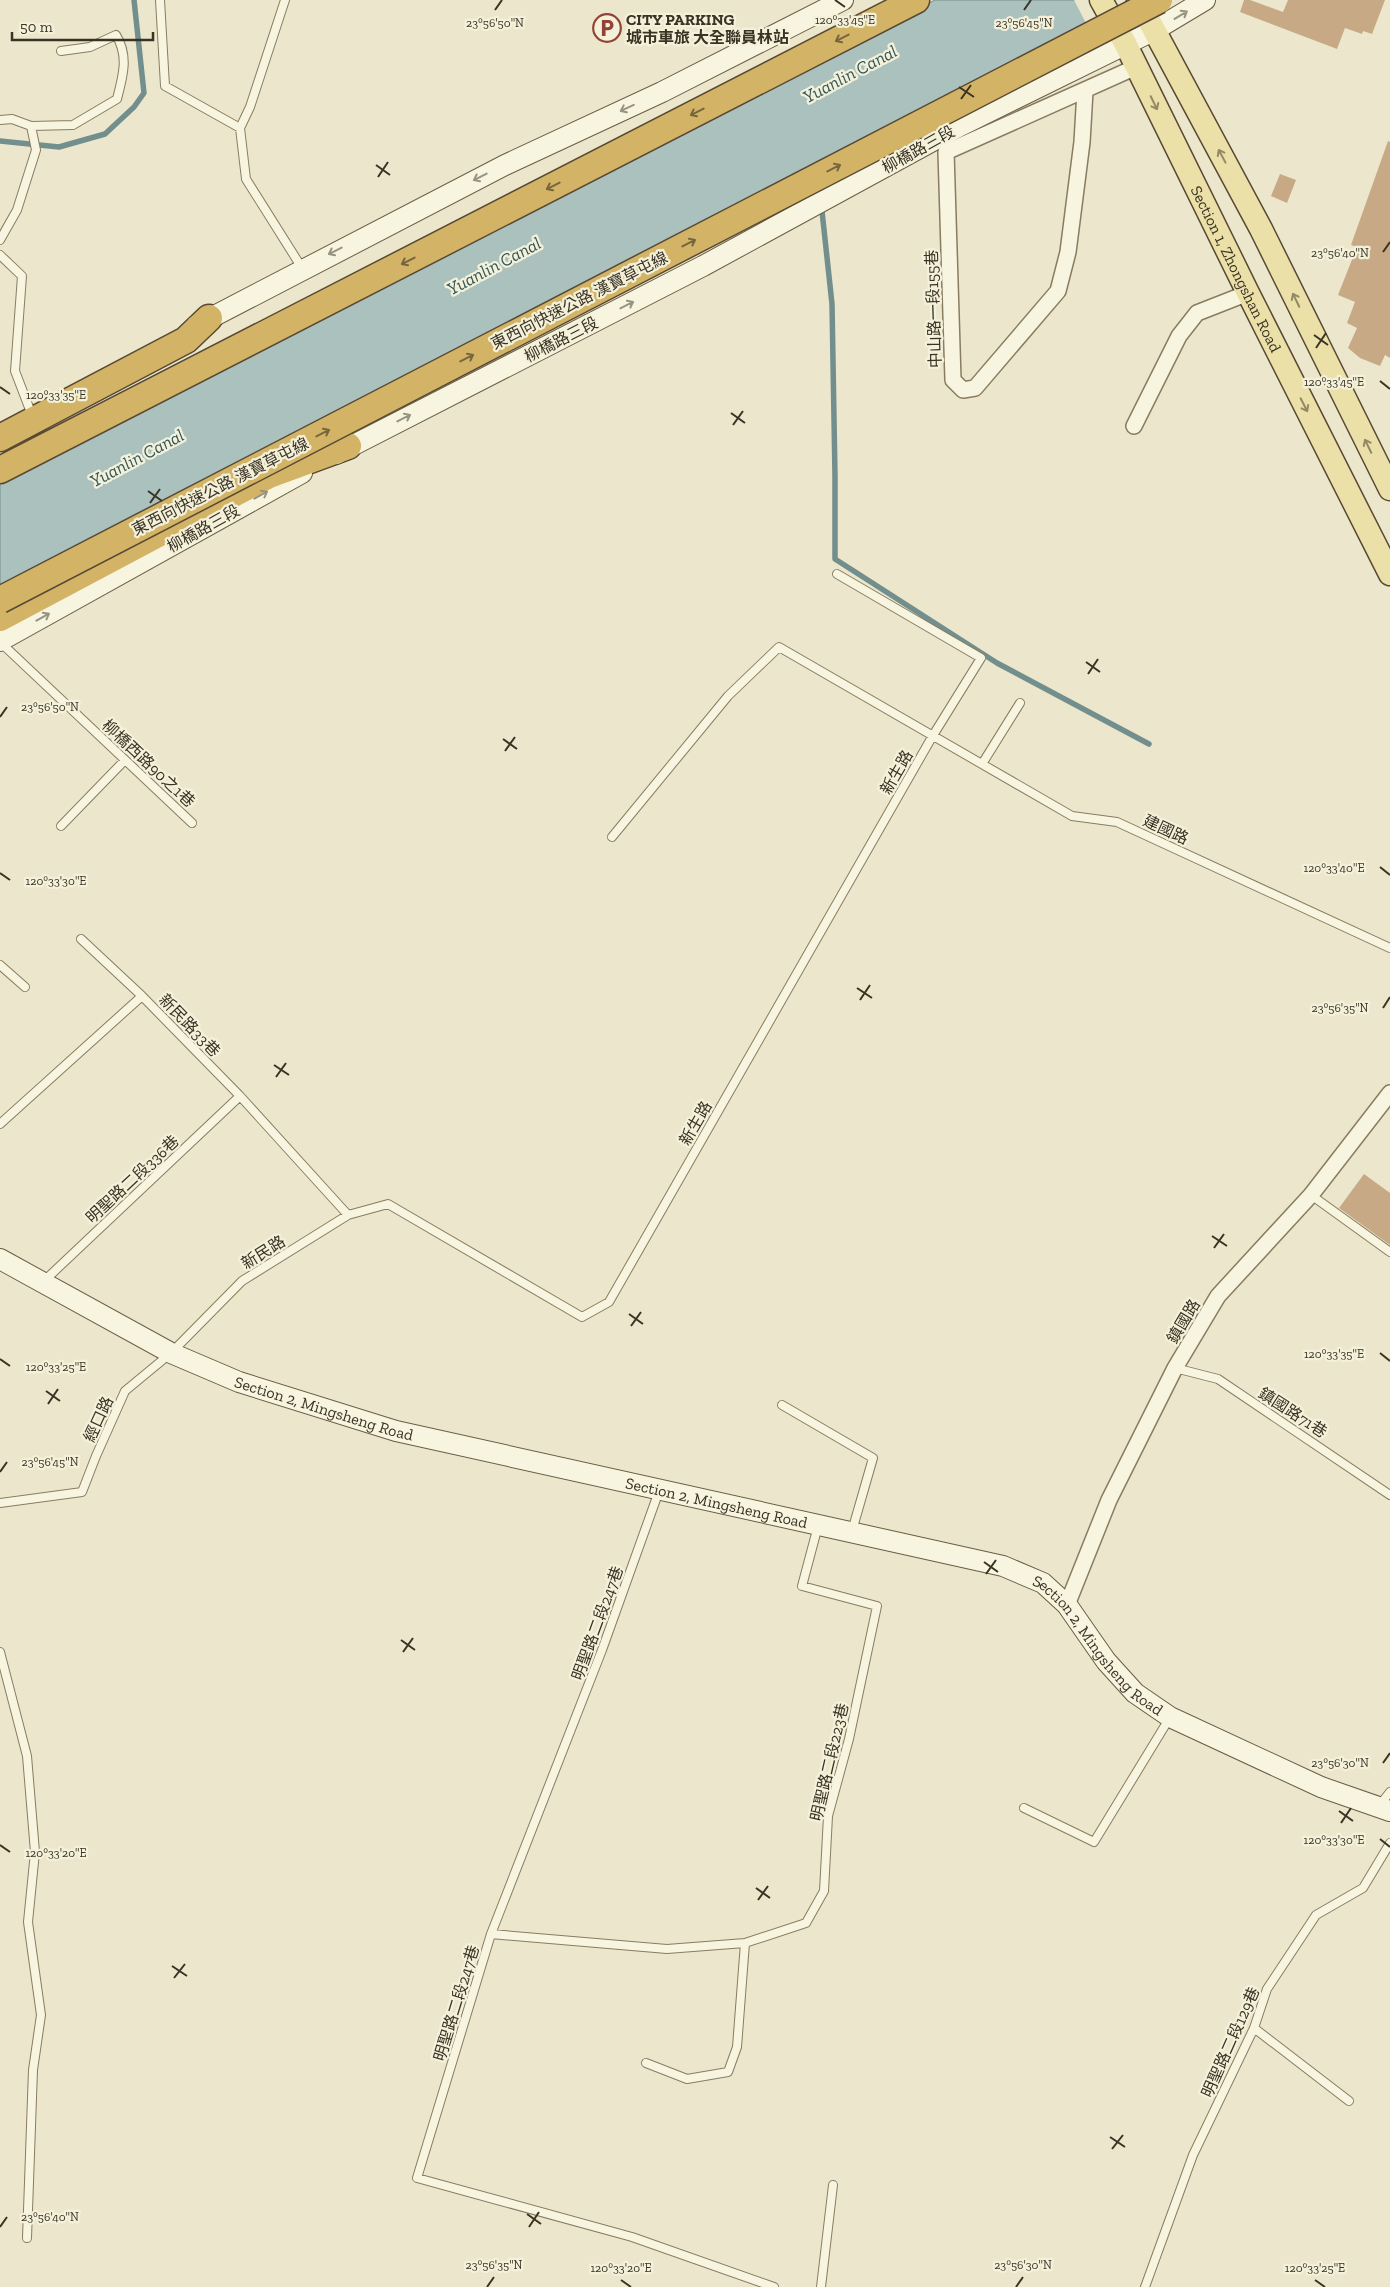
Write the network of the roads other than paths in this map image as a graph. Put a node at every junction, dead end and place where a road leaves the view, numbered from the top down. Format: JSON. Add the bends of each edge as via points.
{"nodes":[{"id":1,"x":160,"y":0,"type":"edge"},
{"id":2,"x":286,"y":0,"type":"edge"},
{"id":3,"x":843,"y":0,"type":"edge"},
{"id":4,"x":916,"y":0,"type":"edge"},
{"id":5,"x":1101,"y":0,"type":"edge"},
{"id":6,"x":1205,"y":0,"type":"edge"},
{"id":7,"x":1146,"y":2,"type":"edge"},
{"id":8,"x":1155,"y":30,"type":"junction"},
{"id":9,"x":1125,"y":44,"type":"junction"},
{"id":10,"x":61,"y":51,"type":"dead end"},
{"id":11,"x":1136,"y":67,"type":"junction"},
{"id":12,"x":1084,"y":91,"type":"junction"},
{"id":13,"x":0,"y":120,"type":"edge"},
{"id":14,"x":31,"y":126,"type":"junction"},
{"id":15,"x":240,"y":128,"type":"junction"},
{"id":16,"x":0,"y":240,"type":"edge"},
{"id":17,"x":0,"y":255,"type":"edge"},
{"id":18,"x":302,"y":268,"type":"junction"},
{"id":19,"x":1248,"y":294,"type":"junction"},
{"id":20,"x":209,"y":318,"type":"junction"},
{"id":21,"x":30,"y":410,"type":"junction"},
{"id":22,"x":0,"y":425,"type":"edge"},
{"id":23,"x":1134,"y":426,"type":"dead end"},
{"id":24,"x":0,"y":438,"type":"edge"},
{"id":25,"x":348,"y":446,"type":"junction"},
{"id":26,"x":0,"y":470,"type":"edge"},
{"id":27,"x":1390,"y":490,"type":"edge"},
{"id":28,"x":837,"y":574,"type":"dead end"},
{"id":29,"x":1390,"y":574,"type":"edge"},
{"id":30,"x":0,"y":600,"type":"edge"},
{"id":31,"x":0,"y":618,"type":"edge"},
{"id":32,"x":0,"y":642,"type":"edge"},
{"id":33,"x":1020,"y":702,"type":"dead end"},
{"id":34,"x":932,"y":737,"type":"junction"},
{"id":35,"x":125,"y":760,"type":"junction"},
{"id":36,"x":982,"y":764,"type":"junction"},
{"id":37,"x":192,"y":823,"type":"dead end"},
{"id":38,"x":61,"y":826,"type":"dead end"},
{"id":39,"x":612,"y":836,"type":"dead end"},
{"id":40,"x":81,"y":939,"type":"dead end"},
{"id":41,"x":1390,"y":948,"type":"edge"},
{"id":42,"x":0,"y":965,"type":"edge"},
{"id":43,"x":25,"y":987,"type":"dead end"},
{"id":44,"x":142,"y":996,"type":"junction"},
{"id":45,"x":1390,"y":1093,"type":"edge"},
{"id":46,"x":240,"y":1096,"type":"junction"},
{"id":47,"x":0,"y":1124,"type":"edge"},
{"id":48,"x":1311,"y":1195,"type":"junction"},
{"id":49,"x":388,"y":1204,"type":"joint"},
{"id":50,"x":348,"y":1215,"type":"junction"},
{"id":51,"x":1390,"y":1252,"type":"edge"},
{"id":52,"x":0,"y":1259,"type":"edge"},
{"id":53,"x":43,"y":1282,"type":"junction"},
{"id":54,"x":171,"y":1353,"type":"junction"},
{"id":55,"x":1175,"y":1368,"type":"junction"},
{"id":56,"x":782,"y":1405,"type":"dead end"},
{"id":57,"x":660,"y":1489,"type":"junction"},
{"id":58,"x":1390,"y":1495,"type":"edge"},
{"id":59,"x":0,"y":1503,"type":"edge"},
{"id":60,"x":818,"y":1524,"type":"junction"},
{"id":61,"x":852,"y":1532,"type":"junction"},
{"id":62,"x":1067,"y":1605,"type":"junction"},
{"id":63,"x":0,"y":1652,"type":"edge"},
{"id":64,"x":1170,"y":1717,"type":"junction"},
{"id":65,"x":1386,"y":1804,"type":"edge"},
{"id":66,"x":1024,"y":1808,"type":"dead end"},
{"id":67,"x":1390,"y":1843,"type":"edge"},
{"id":68,"x":491,"y":1934,"type":"junction"},
{"id":69,"x":745,"y":1943,"type":"junction"},
{"id":70,"x":1254,"y":2028,"type":"junction"},
{"id":71,"x":646,"y":2063,"type":"dead end"},
{"id":72,"x":1348,"y":2101,"type":"dead end"},
{"id":73,"x":833,"y":2185,"type":"dead end"},
{"id":74,"x":27,"y":2238,"type":"dead end"},
{"id":75,"x":774,"y":2287,"type":"edge"},
{"id":76,"x":821,"y":2287,"type":"edge"},
{"id":77,"x":1144,"y":2287,"type":"edge"}],
"edges":[{"from":1,"to":15,"type":"lane","via":[[165,86]]},
{"from":2,"to":15,"type":"lane"},
{"from":3,"to":18,"type":"main road","one_way":true},
{"from":4,"to":26,"type":"highway","one_way":true},
{"from":5,"to":9,"type":"main road","name":"Section 1, Zhongshan Road"},
{"from":8,"to":6,"type":"main road","name":"柳橋路三段","one_way":true},
{"from":7,"to":8,"type":"main road"},
{"from":30,"to":7,"type":"highway","name":"東西向快速公路 漢寶草屯線","one_way":true,"bridge":true},
{"from":8,"to":9,"type":"main road","name":"柳橋路三段"},
{"from":27,"to":8,"type":"main road","one_way":true,"via":[[1261,230]]},
{"from":9,"to":11,"type":"main road","name":"Section 1, Zhongshan Road"},
{"from":25,"to":9,"type":"main road","name":"柳橋路三段","one_way":true,"via":[[703,266],[960,126]]},
{"from":10,"to":14,"type":"lane","via":[[90,47],[116,35],[124,52],[124,71],[117,98],[73,125]]},
{"from":11,"to":12,"type":"street","name":"中山路一段155巷"},
{"from":11,"to":19,"type":"main road","name":"Section 1, Zhongshan Road","one_way":true},
{"from":12,"to":12,"type":"street","name":"中山路一段155巷","via":[[946,152],[953,380],[963,390],[975,388],[1058,292],[1070,243],[1082,142]]},
{"from":13,"to":14,"type":"lane"},
{"from":14,"to":16,"type":"lane","via":[[36,150],[17,210]]},
{"from":15,"to":18,"type":"lane","via":[[246,179]]},
{"from":17,"to":21,"type":"lane","via":[[22,276],[15,371]]},
{"from":18,"to":20,"type":"main road"},
{"from":19,"to":23,"type":"street","via":[[1197,313],[1179,336]]},
{"from":19,"to":29,"type":"main road","name":"Section 1, Zhongshan Road","one_way":true},
{"from":20,"to":21,"type":"main road"},
{"from":20,"to":24,"type":"highway","via":[[186,340]]},
{"from":21,"to":22,"type":"main road"},
{"from":25,"to":31,"type":"highway","via":[[269,475]]},
{"from":32,"to":25,"type":"main road","name":"柳橋路三段","one_way":true},
{"from":28,"to":34,"type":"lane","via":[[981,658]]},
{"from":32,"to":35,"type":"lane","name":"柳橋西路90之1巷"},
{"from":33,"to":36,"type":"lane"},
{"from":34,"to":36,"type":"lane","name":"建國路"},
{"from":34,"to":39,"type":"lane","name":"建國路","via":[[779,647],[728,696]]},
{"from":34,"to":49,"type":"lane","name":"新生路","via":[[609,1302],[582,1317]]},
{"from":35,"to":37,"type":"lane","name":"柳橋西路90之1巷"},
{"from":35,"to":38,"type":"lane"},
{"from":36,"to":41,"type":"lane","name":"建國路","via":[[1072,816],[1117,822]]},
{"from":40,"to":44,"type":"lane"},
{"from":42,"to":43,"type":"lane"},
{"from":44,"to":46,"type":"lane","name":"新民路33巷"},
{"from":44,"to":47,"type":"lane","name":"新民路33巷"},
{"from":45,"to":48,"type":"street","name":"鎮國路"},
{"from":46,"to":50,"type":"lane","name":"新民路33巷"},
{"from":46,"to":53,"type":"lane","name":"明聖路二段336巷"},
{"from":48,"to":51,"type":"lane"},
{"from":48,"to":55,"type":"street","name":"鎮國路","via":[[1218,1296]]},
{"from":49,"to":50,"type":"lane","name":"新民路"},
{"from":50,"to":54,"type":"lane","name":"新民路","via":[[242,1281]]},
{"from":52,"to":53,"type":"main road","name":"Section 2, Mingsheng Road"},
{"from":53,"to":54,"type":"main road","name":"Section 2, Mingsheng Road"},
{"from":54,"to":57,"type":"main road","name":"Section 2, Mingsheng Road","via":[[238,1382],[396,1430]]},
{"from":54,"to":59,"type":"lane","name":"經口路","via":[[125,1392],[82,1492]]},
{"from":55,"to":58,"type":"lane","name":"鎮國路71巷","via":[[1218,1379]]},
{"from":55,"to":62,"type":"street","name":"鎮國路","via":[[1109,1500]]},
{"from":56,"to":61,"type":"lane","via":[[873,1458]]},
{"from":57,"to":60,"type":"main road","name":"Section 2, Mingsheng Road"},
{"from":57,"to":68,"type":"lane","name":"明聖路二段247巷","via":[[602,1650]]},
{"from":60,"to":61,"type":"main road","name":"Section 2, Mingsheng Road"},
{"from":60,"to":69,"type":"lane","name":"明聖路二段223巷","via":[[802,1586],[877,1606],[849,1738],[828,1816],[824,1891],[806,1923]]},
{"from":61,"to":62,"type":"main road","name":"Section 2, Mingsheng Road","via":[[1003,1566],[1043,1583]]},
{"from":62,"to":64,"type":"main road","name":"Section 2, Mingsheng Road","via":[[1106,1662],[1135,1694]]},
{"from":63,"to":74,"type":"lane","via":[[28,1756],[35,1852],[28,1922],[41,2014],[33,2070]]},
{"from":64,"to":65,"type":"main road","name":"Section 2, Mingsheng Road","via":[[1321,1787]]},
{"from":64,"to":66,"type":"lane","via":[[1094,1842]]},
{"from":67,"to":70,"type":"lane","name":"明聖路二段129巷","via":[[1363,1888],[1316,1915],[1267,1989]]},
{"from":68,"to":69,"type":"lane","name":"明聖路二段223巷","via":[[667,1949]]},
{"from":68,"to":75,"type":"lane","name":"明聖路二段247巷","via":[[417,2178],[632,2237]]},
{"from":69,"to":71,"type":"lane","via":[[737,2047],[728,2072],[687,2079]]},
{"from":70,"to":72,"type":"lane"},
{"from":70,"to":77,"type":"lane","name":"明聖路二段129巷","via":[[1193,2155]]},
{"from":73,"to":76,"type":"lane"}]}
